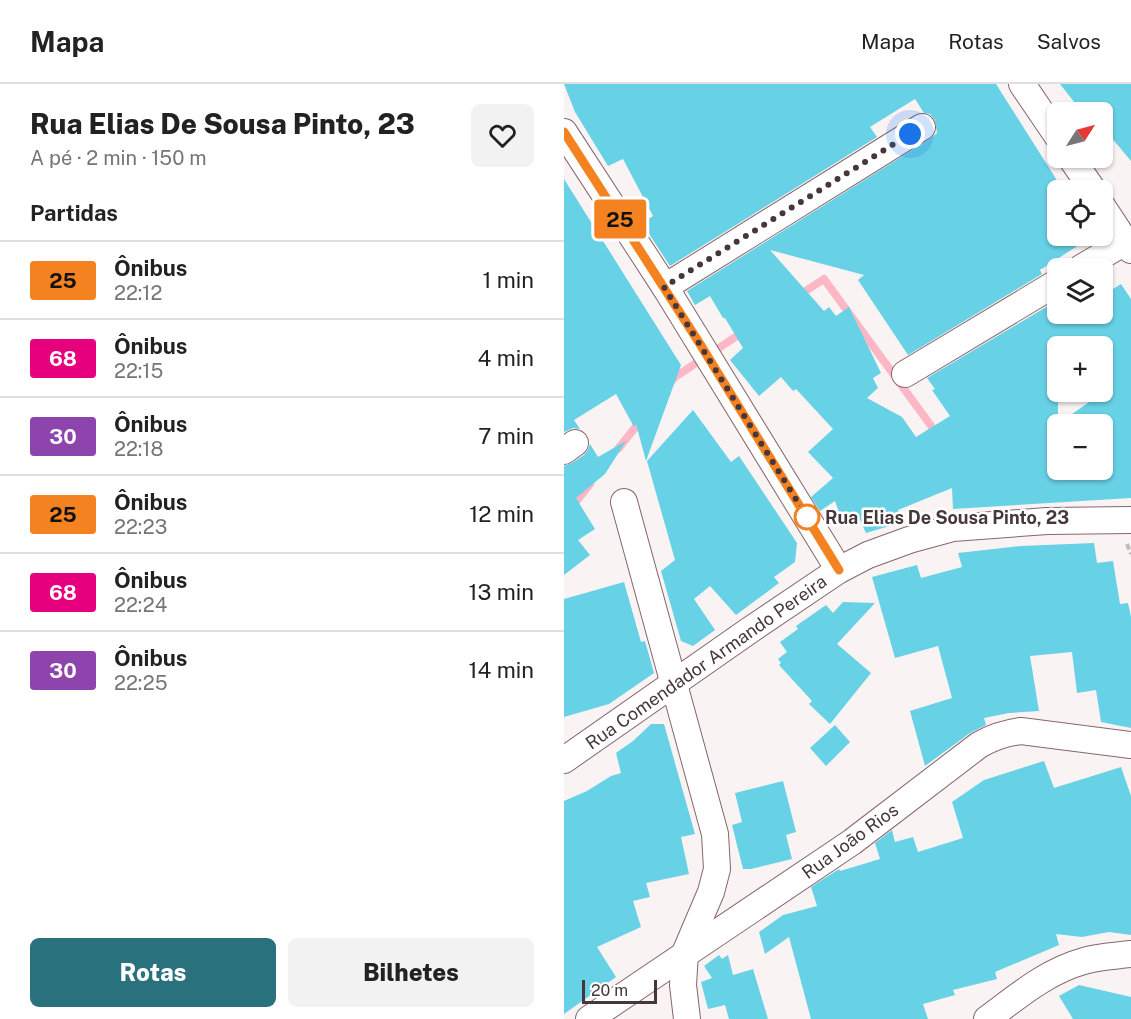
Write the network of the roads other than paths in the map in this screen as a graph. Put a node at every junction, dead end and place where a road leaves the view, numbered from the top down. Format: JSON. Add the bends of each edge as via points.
{"nodes":[{"id":1,"x":1022,"y":84,"type":"edge"},
{"id":2,"x":1047,"y":121,"type":"edge"},
{"id":3,"x":922,"y":127,"type":"dead end"},
{"id":4,"x":564,"y":132,"type":"edge"},
{"id":5,"x":1113,"y":223,"type":"edge"},
{"id":6,"x":1128,"y":246,"type":"edge"},
{"id":7,"x":1102,"y":258,"type":"edge"},
{"id":8,"x":664,"y":287,"type":"junction"},
{"id":9,"x":1047,"y":289,"type":"edge"},
{"id":10,"x":905,"y":374,"type":"dead end"},
{"id":11,"x":624,"y":502,"type":"dead end"},
{"id":12,"x":1131,"y":520,"type":"edge"},
{"id":13,"x":839,"y":570,"type":"junction"},
{"id":14,"x":674,"y":684,"type":"junction"},
{"id":15,"x":1131,"y":745,"type":"edge"},
{"id":16,"x":564,"y":760,"type":"edge"},
{"id":17,"x":686,"y":953,"type":"junction"},
{"id":18,"x":1126,"y":958,"type":"edge"},
{"id":19,"x":589,"y":1019,"type":"edge"},
{"id":20,"x":687,"y":1019,"type":"edge"},
{"id":21,"x":987,"y":1019,"type":"edge"}],
"edges":[{"from":1,"to":2,"type":"street"},
{"from":3,"to":8,"type":"street"},
{"from":4,"to":8,"type":"street"},
{"from":5,"to":6,"type":"street"},
{"from":6,"to":7,"type":"street"},
{"from":8,"to":13,"type":"street"},
{"from":9,"to":10,"type":"street"},
{"from":11,"to":14,"type":"street"},
{"from":12,"to":13,"type":"street","name":"Rua Comendador Armando Pereira","via":[[953,528],[868,555]]},
{"from":13,"to":14,"type":"street","name":"Rua Comendador Armando Pereira"},
{"from":14,"to":16,"type":"street","name":"Rua Comendador Armando Pereira"},
{"from":14,"to":17,"type":"street","via":[[717,852],[711,892]]},
{"from":15,"to":17,"type":"street","name":"Rua João Rios","via":[[1021,731],[992,738],[852,842]]},
{"from":17,"to":19,"type":"street","name":"Rua João Rios"},
{"from":17,"to":20,"type":"street","via":[[683,985]]},
{"from":18,"to":21,"type":"street","via":[[1087,960],[1061,969]]}]}
